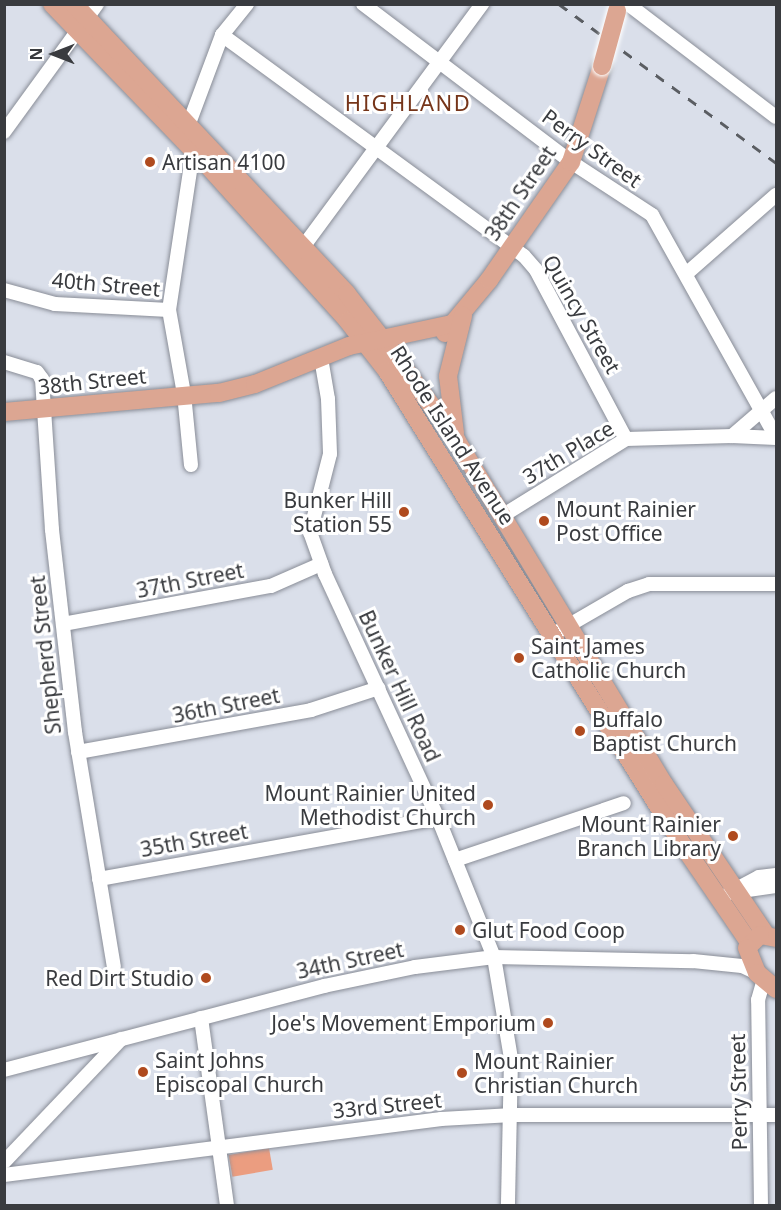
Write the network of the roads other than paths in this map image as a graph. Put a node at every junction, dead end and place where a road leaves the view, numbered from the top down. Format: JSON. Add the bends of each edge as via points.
{"nodes":[{"id":1,"x":51,"y":4,"type":"edge"},
{"id":2,"x":74,"y":4,"type":"edge"},
{"id":3,"x":247,"y":4,"type":"edge"},
{"id":4,"x":363,"y":4,"type":"edge"},
{"id":5,"x":482,"y":4,"type":"edge"},
{"id":6,"x":622,"y":7,"type":"edge"},
{"id":7,"x":87,"y":18,"type":"edge"},
{"id":8,"x":222,"y":34,"type":"junction"},
{"id":9,"x":440,"y":62,"type":"junction"},
{"id":10,"x":777,"y":117,"type":"edge"},
{"id":11,"x":7,"y":124,"type":"edge"},
{"id":12,"x":188,"y":126,"type":"junction"},
{"id":13,"x":377,"y":146,"type":"junction"},
{"id":14,"x":193,"y":151,"type":"junction"},
{"id":15,"x":571,"y":162,"type":"junction"},
{"id":16,"x":777,"y":195,"type":"edge"},
{"id":17,"x":512,"y":246,"type":"junction"},
{"id":18,"x":303,"y":247,"type":"junction"},
{"id":19,"x":686,"y":274,"type":"junction"},
{"id":20,"x":4,"y":290,"type":"edge"},
{"id":21,"x":169,"y":310,"type":"junction"},
{"id":22,"x":458,"y":318,"type":"junction"},
{"id":23,"x":384,"y":340,"type":"junction"},
{"id":24,"x":364,"y":342,"type":"junction"},
{"id":25,"x":321,"y":358,"type":"junction"},
{"id":26,"x":4,"y":362,"type":"edge"},
{"id":27,"x":184,"y":394,"type":"junction"},
{"id":28,"x":777,"y":398,"type":"edge"},
{"id":29,"x":44,"y":410,"type":"junction"},
{"id":30,"x":762,"y":410,"type":"junction"},
{"id":31,"x":4,"y":412,"type":"edge"},
{"id":32,"x":732,"y":436,"type":"junction"},
{"id":33,"x":777,"y":438,"type":"edge"},
{"id":34,"x":626,"y":439,"type":"junction"},
{"id":35,"x":456,"y":441,"type":"junction"},
{"id":36,"x":191,"y":465,"type":"dead end"},
{"id":37,"x":502,"y":516,"type":"junction"},
{"id":38,"x":321,"y":564,"type":"junction"},
{"id":39,"x":777,"y":584,"type":"edge"},
{"id":40,"x":63,"y":624,"type":"junction"},
{"id":41,"x":560,"y":631,"type":"junction"},
{"id":42,"x":379,"y":688,"type":"junction"},
{"id":43,"x":78,"y":752,"type":"junction"},
{"id":44,"x":624,"y":803,"type":"dead end"},
{"id":45,"x":438,"y":818,"type":"junction"},
{"id":46,"x":455,"y":860,"type":"junction"},
{"id":47,"x":777,"y":870,"type":"edge"},
{"id":48,"x":777,"y":875,"type":"edge"},
{"id":49,"x":99,"y":879,"type":"junction"},
{"id":50,"x":777,"y":886,"type":"edge"},
{"id":51,"x":727,"y":894,"type":"junction"},
{"id":52,"x":764,"y":937,"type":"edge"},
{"id":53,"x":494,"y":957,"type":"junction"},
{"id":54,"x":714,"y":962,"type":"junction"},
{"id":55,"x":114,"y":967,"type":"dead end"},
{"id":56,"x":768,"y":980,"type":"edge"},
{"id":57,"x":201,"y":1018,"type":"junction"},
{"id":58,"x":122,"y":1038,"type":"junction"},
{"id":59,"x":4,"y":1070,"type":"edge"},
{"id":60,"x":513,"y":1115,"type":"junction"},
{"id":61,"x":760,"y":1115,"type":"junction"},
{"id":62,"x":777,"y":1115,"type":"edge"},
{"id":63,"x":220,"y":1149,"type":"junction"},
{"id":64,"x":4,"y":1162,"type":"edge"},
{"id":65,"x":4,"y":1175,"type":"edge"},
{"id":66,"x":227,"y":1206,"type":"edge"},
{"id":67,"x":508,"y":1206,"type":"edge"},
{"id":68,"x":761,"y":1206,"type":"edge"}],
"edges":[{"from":1,"to":7,"type":"main road","name":"Rhode Island Avenue"},
{"from":2,"to":7,"type":"main road","name":"Rhode Island Avenue"},
{"from":3,"to":8,"type":"street"},
{"from":4,"to":9,"type":"street","name":"Perry Street"},
{"from":5,"to":9,"type":"street"},
{"from":6,"to":10,"type":"street"},
{"from":6,"to":15,"type":"main road","name":"38th Street","bridge":true},
{"from":7,"to":11,"type":"street"},
{"from":7,"to":12,"type":"main road","name":"Rhode Island Avenue"},
{"from":7,"to":14,"type":"main road","name":"Rhode Island Avenue"},
{"from":8,"to":12,"type":"street"},
{"from":8,"to":13,"type":"street","name":"Quincy Street"},
{"from":9,"to":13,"type":"street"},
{"from":9,"to":15,"type":"street","name":"Perry Street"},
{"from":12,"to":18,"type":"main road","name":"Rhode Island Avenue"},
{"from":13,"to":17,"type":"street","name":"Quincy Street"},
{"from":13,"to":18,"type":"street"},
{"from":14,"to":21,"type":"street"},
{"from":14,"to":24,"type":"main road","name":"Rhode Island Avenue"},
{"from":15,"to":17,"type":"main road","name":"38th Street"},
{"from":15,"to":19,"type":"street","name":"Perry Street","via":[[652,215]]},
{"from":16,"to":19,"type":"street"},
{"from":17,"to":22,"type":"main road","name":"38th Street"},
{"from":17,"to":34,"type":"street","name":"Quincy Street","via":[[536,270]]},
{"from":18,"to":23,"type":"main road","name":"Rhode Island Avenue"},
{"from":19,"to":30,"type":"street","name":"Perry Street"},
{"from":20,"to":21,"type":"street","name":"40th Street","via":[[55,304]]},
{"from":21,"to":27,"type":"street"},
{"from":22,"to":23,"type":"main road","name":"38th Street","via":[[438,337],[402,344]]},
{"from":22,"to":35,"type":"main road","via":[[448,375]]},
{"from":23,"to":24,"type":"main road","name":"38th Street"},
{"from":23,"to":35,"type":"main road","name":"Rhode Island Avenue"},
{"from":24,"to":25,"type":"main road","name":"38th Street"},
{"from":24,"to":41,"type":"main road","name":"Rhode Island Avenue"},
{"from":25,"to":27,"type":"main road","name":"38th Street","via":[[255,384],[219,393]]},
{"from":25,"to":38,"type":"street","name":"Bunker Hill Road","via":[[328,399],[330,454],[310,532]]},
{"from":26,"to":29,"type":"street","name":"Shepherd Street","via":[[37,372],[42,379]]},
{"from":27,"to":29,"type":"main road","name":"38th Street"},
{"from":27,"to":36,"type":"street"},
{"from":28,"to":30,"type":"street"},
{"from":29,"to":31,"type":"main road","name":"38th Street"},
{"from":29,"to":40,"type":"street","name":"Shepherd Street"},
{"from":30,"to":32,"type":"street"},
{"from":30,"to":33,"type":"street","name":"Perry Street"},
{"from":32,"to":33,"type":"street","name":"37th Place"},
{"from":32,"to":34,"type":"street","name":"37th Place"},
{"from":34,"to":37,"type":"street","name":"37th Place"},
{"from":35,"to":37,"type":"main road","name":"Rhode Island Avenue"},
{"from":37,"to":41,"type":"main road","name":"Rhode Island Avenue"},
{"from":38,"to":40,"type":"street","name":"37th Street","via":[[271,586]]},
{"from":38,"to":42,"type":"street","name":"Bunker Hill Road"},
{"from":39,"to":41,"type":"street","via":[[650,584],[628,591]]},
{"from":40,"to":43,"type":"street","name":"Shepherd Street"},
{"from":41,"to":51,"type":"main road","name":"Rhode Island Avenue"},
{"from":42,"to":43,"type":"street","name":"36th Street","via":[[311,710]]},
{"from":42,"to":45,"type":"street","name":"Bunker Hill Road"},
{"from":43,"to":49,"type":"street","name":"Shepherd Street"},
{"from":44,"to":46,"type":"street"},
{"from":45,"to":46,"type":"street","name":"Bunker Hill Road"},
{"from":45,"to":49,"type":"street","name":"35th Street"},
{"from":46,"to":53,"type":"street","name":"Bunker Hill Road"},
{"from":47,"to":51,"type":"street","via":[[759,869],[742,878]]},
{"from":48,"to":51,"type":"street","via":[[759,877]]},
{"from":49,"to":55,"type":"street","name":"Shepherd Street"},
{"from":50,"to":51,"type":"street"},
{"from":51,"to":52,"type":"main road","name":"Rhode Island Avenue"},
{"from":52,"to":54,"type":"street","name":"34th Street"},
{"from":52,"to":56,"type":"main road","name":"Rhode Island Avenue"},
{"from":53,"to":54,"type":"street","name":"34th Street"},
{"from":53,"to":57,"type":"street","name":"34th Street","via":[[335,984]]},
{"from":53,"to":60,"type":"street","name":"Bunker Hill Road","via":[[509,1038]]},
{"from":54,"to":56,"type":"street","name":"34th Street","via":[[747,967]]},
{"from":56,"to":61,"type":"street","name":"Perry Street","via":[[758,1000]]},
{"from":57,"to":58,"type":"street","name":"34th Street"},
{"from":57,"to":63,"type":"street"},
{"from":58,"to":59,"type":"street","name":"34th Street"},
{"from":58,"to":64,"type":"street"},
{"from":60,"to":61,"type":"street","name":"33rd Street"},
{"from":60,"to":63,"type":"street","name":"33rd Street","via":[[406,1122]]},
{"from":60,"to":67,"type":"street","name":"Bunker Hill Road"},
{"from":61,"to":62,"type":"street","name":"33rd Street"},
{"from":61,"to":68,"type":"street","name":"Perry Street"},
{"from":63,"to":65,"type":"street","name":"33rd Street"},
{"from":63,"to":66,"type":"street"}]}
